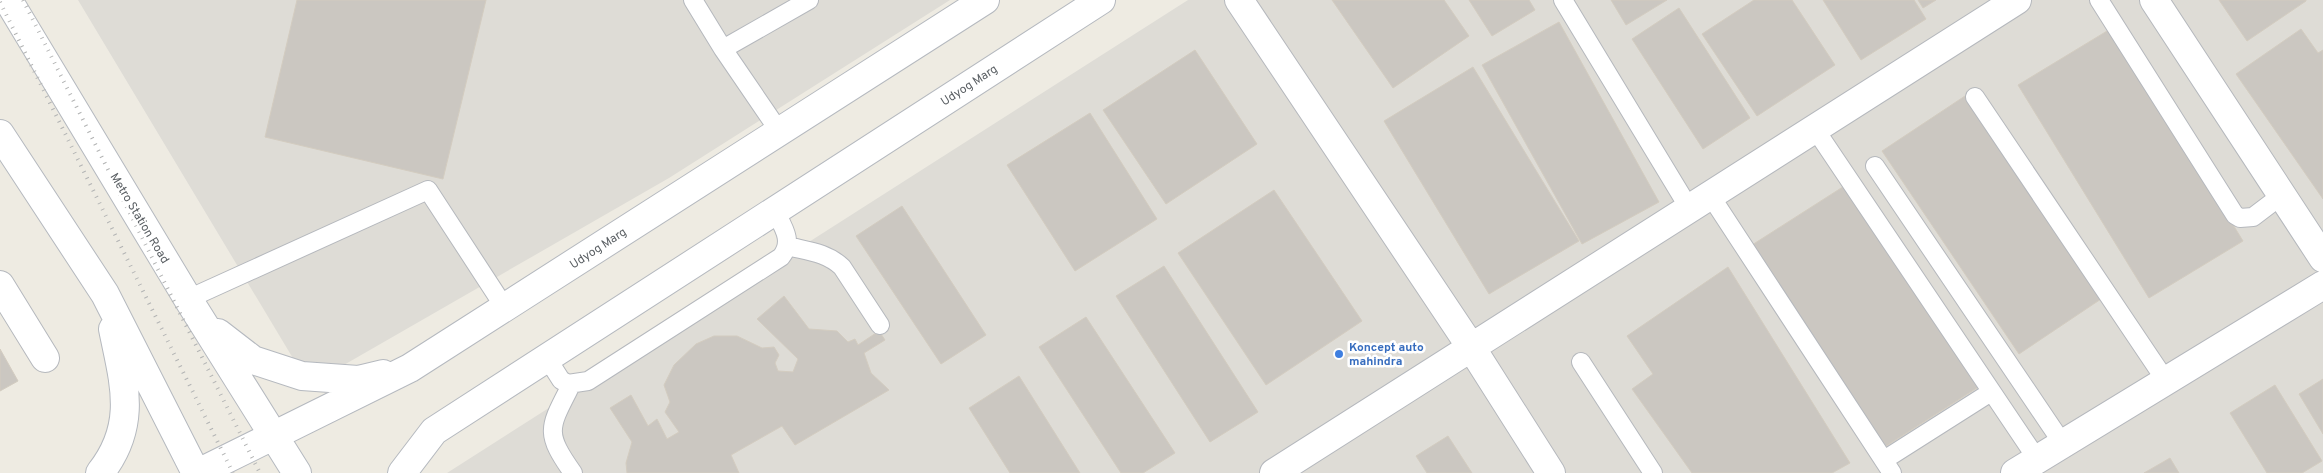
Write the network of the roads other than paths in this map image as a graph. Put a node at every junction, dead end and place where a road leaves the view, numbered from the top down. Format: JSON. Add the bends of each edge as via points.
{"nodes":[{"id":1,"x":8,"y":0,"type":"edge"},
{"id":2,"x":693,"y":0,"type":"edge"},
{"id":3,"x":809,"y":0,"type":"edge"},
{"id":4,"x":985,"y":0,"type":"edge"},
{"id":5,"x":1101,"y":0,"type":"edge"},
{"id":6,"x":1239,"y":0,"type":"edge"},
{"id":7,"x":1563,"y":0,"type":"edge"},
{"id":8,"x":2017,"y":0,"type":"edge"},
{"id":9,"x":2099,"y":0,"type":"edge"},
{"id":10,"x":2154,"y":0,"type":"edge"},
{"id":11,"x":724,"y":49,"type":"junction"},
{"id":12,"x":1975,"y":97,"type":"dead end"},
{"id":13,"x":1815,"y":128,"type":"junction"},
{"id":14,"x":780,"y":131,"type":"junction"},
{"id":15,"x":0,"y":134,"type":"edge"},
{"id":16,"x":1875,"y":166,"type":"dead end"},
{"id":17,"x":2282,"y":195,"type":"junction"},
{"id":18,"x":1700,"y":202,"type":"junction"},
{"id":19,"x":774,"y":211,"type":"junction"},
{"id":20,"x":787,"y":246,"type":"junction"},
{"id":21,"x":2323,"y":258,"type":"edge"},
{"id":22,"x":0,"y":285,"type":"edge"},
{"id":23,"x":2323,"y":285,"type":"edge"},
{"id":24,"x":105,"y":294,"type":"junction"},
{"id":25,"x":188,"y":299,"type":"junction"},
{"id":26,"x":505,"y":308,"type":"junction"},
{"id":27,"x":203,"y":322,"type":"junction"},
{"id":28,"x":880,"y":324,"type":"dead end"},
{"id":29,"x":1471,"y":347,"type":"junction"},
{"id":30,"x":45,"y":358,"type":"dead end"},
{"id":31,"x":547,"y":358,"type":"junction"},
{"id":32,"x":1582,"y":362,"type":"dead end"},
{"id":33,"x":410,"y":368,"type":"junction"},
{"id":34,"x":2166,"y":381,"type":"junction"},
{"id":35,"x":571,"y":385,"type":"junction"},
{"id":36,"x":1991,"y":392,"type":"junction"},
{"id":37,"x":274,"y":435,"type":"junction"},
{"id":38,"x":2063,"y":444,"type":"junction"},
{"id":39,"x":2026,"y":466,"type":"edge"},
{"id":40,"x":1888,"y":467,"type":"edge"},
{"id":41,"x":100,"y":473,"type":"edge"},
{"id":42,"x":197,"y":473,"type":"edge"},
{"id":43,"x":297,"y":473,"type":"edge"},
{"id":44,"x":402,"y":473,"type":"edge"},
{"id":45,"x":573,"y":473,"type":"edge"},
{"id":46,"x":1274,"y":473,"type":"edge"},
{"id":47,"x":1550,"y":473,"type":"edge"},
{"id":48,"x":1653,"y":473,"type":"edge"}],
"edges":[{"from":1,"to":25,"type":"street","name":"Metro Station Road"},
{"from":2,"to":11,"type":"lane"},
{"from":3,"to":11,"type":"lane"},
{"from":4,"to":14,"type":"street","name":"Udyog Marg"},
{"from":5,"to":19,"type":"street","name":"Udyog Marg"},
{"from":6,"to":29,"type":"street"},
{"from":7,"to":18,"type":"lane"},
{"from":8,"to":13,"type":"street"},
{"from":9,"to":17,"type":"lane","via":[[2235,215],[2252,217]]},
{"from":10,"to":17,"type":"street"},
{"from":11,"to":14,"type":"lane"},
{"from":12,"to":34,"type":"lane"},
{"from":13,"to":18,"type":"street"},
{"from":13,"to":36,"type":"lane"},
{"from":14,"to":26,"type":"street","name":"Udyog Marg"},
{"from":15,"to":24,"type":"street"},
{"from":16,"to":38,"type":"lane"},
{"from":17,"to":21,"type":"street"},
{"from":18,"to":29,"type":"street"},
{"from":18,"to":40,"type":"lane"},
{"from":19,"to":20,"type":"lane","via":[[786,233]]},
{"from":19,"to":31,"type":"street","name":"Udyog Marg"},
{"from":20,"to":28,"type":"lane","via":[[836,260]]},
{"from":20,"to":35,"type":"lane","via":[[781,257],[596,376]]},
{"from":22,"to":30,"type":"street"},
{"from":23,"to":34,"type":"street"},
{"from":24,"to":41,"type":"street","via":[[126,394],[125,418]]},
{"from":24,"to":42,"type":"street"},
{"from":25,"to":26,"type":"lane","via":[[428,190]]},
{"from":25,"to":27,"type":"street","name":"Metro Station Road"},
{"from":26,"to":33,"type":"street","name":"Udyog Marg"},
{"from":27,"to":33,"type":"street","via":[[253,360],[302,376],[358,380]]},
{"from":27,"to":37,"type":"street","name":"Metro Station Road"},
{"from":29,"to":46,"type":"street"},
{"from":29,"to":47,"type":"street"},
{"from":31,"to":35,"type":"lane","via":[[561,380]]},
{"from":31,"to":44,"type":"street","name":"Udyog Marg","via":[[434,431]]},
{"from":32,"to":48,"type":"lane"},
{"from":33,"to":37,"type":"street","name":"Udyog Marg"},
{"from":34,"to":38,"type":"street"},
{"from":35,"to":45,"type":"lane","via":[[552,431],[553,441]]},
{"from":36,"to":39,"type":"lane"},
{"from":36,"to":40,"type":"lane"},
{"from":37,"to":42,"type":"street","name":"Udyog Marg"},
{"from":37,"to":43,"type":"street","name":"Metro Station Road"},
{"from":38,"to":39,"type":"street"}]}
